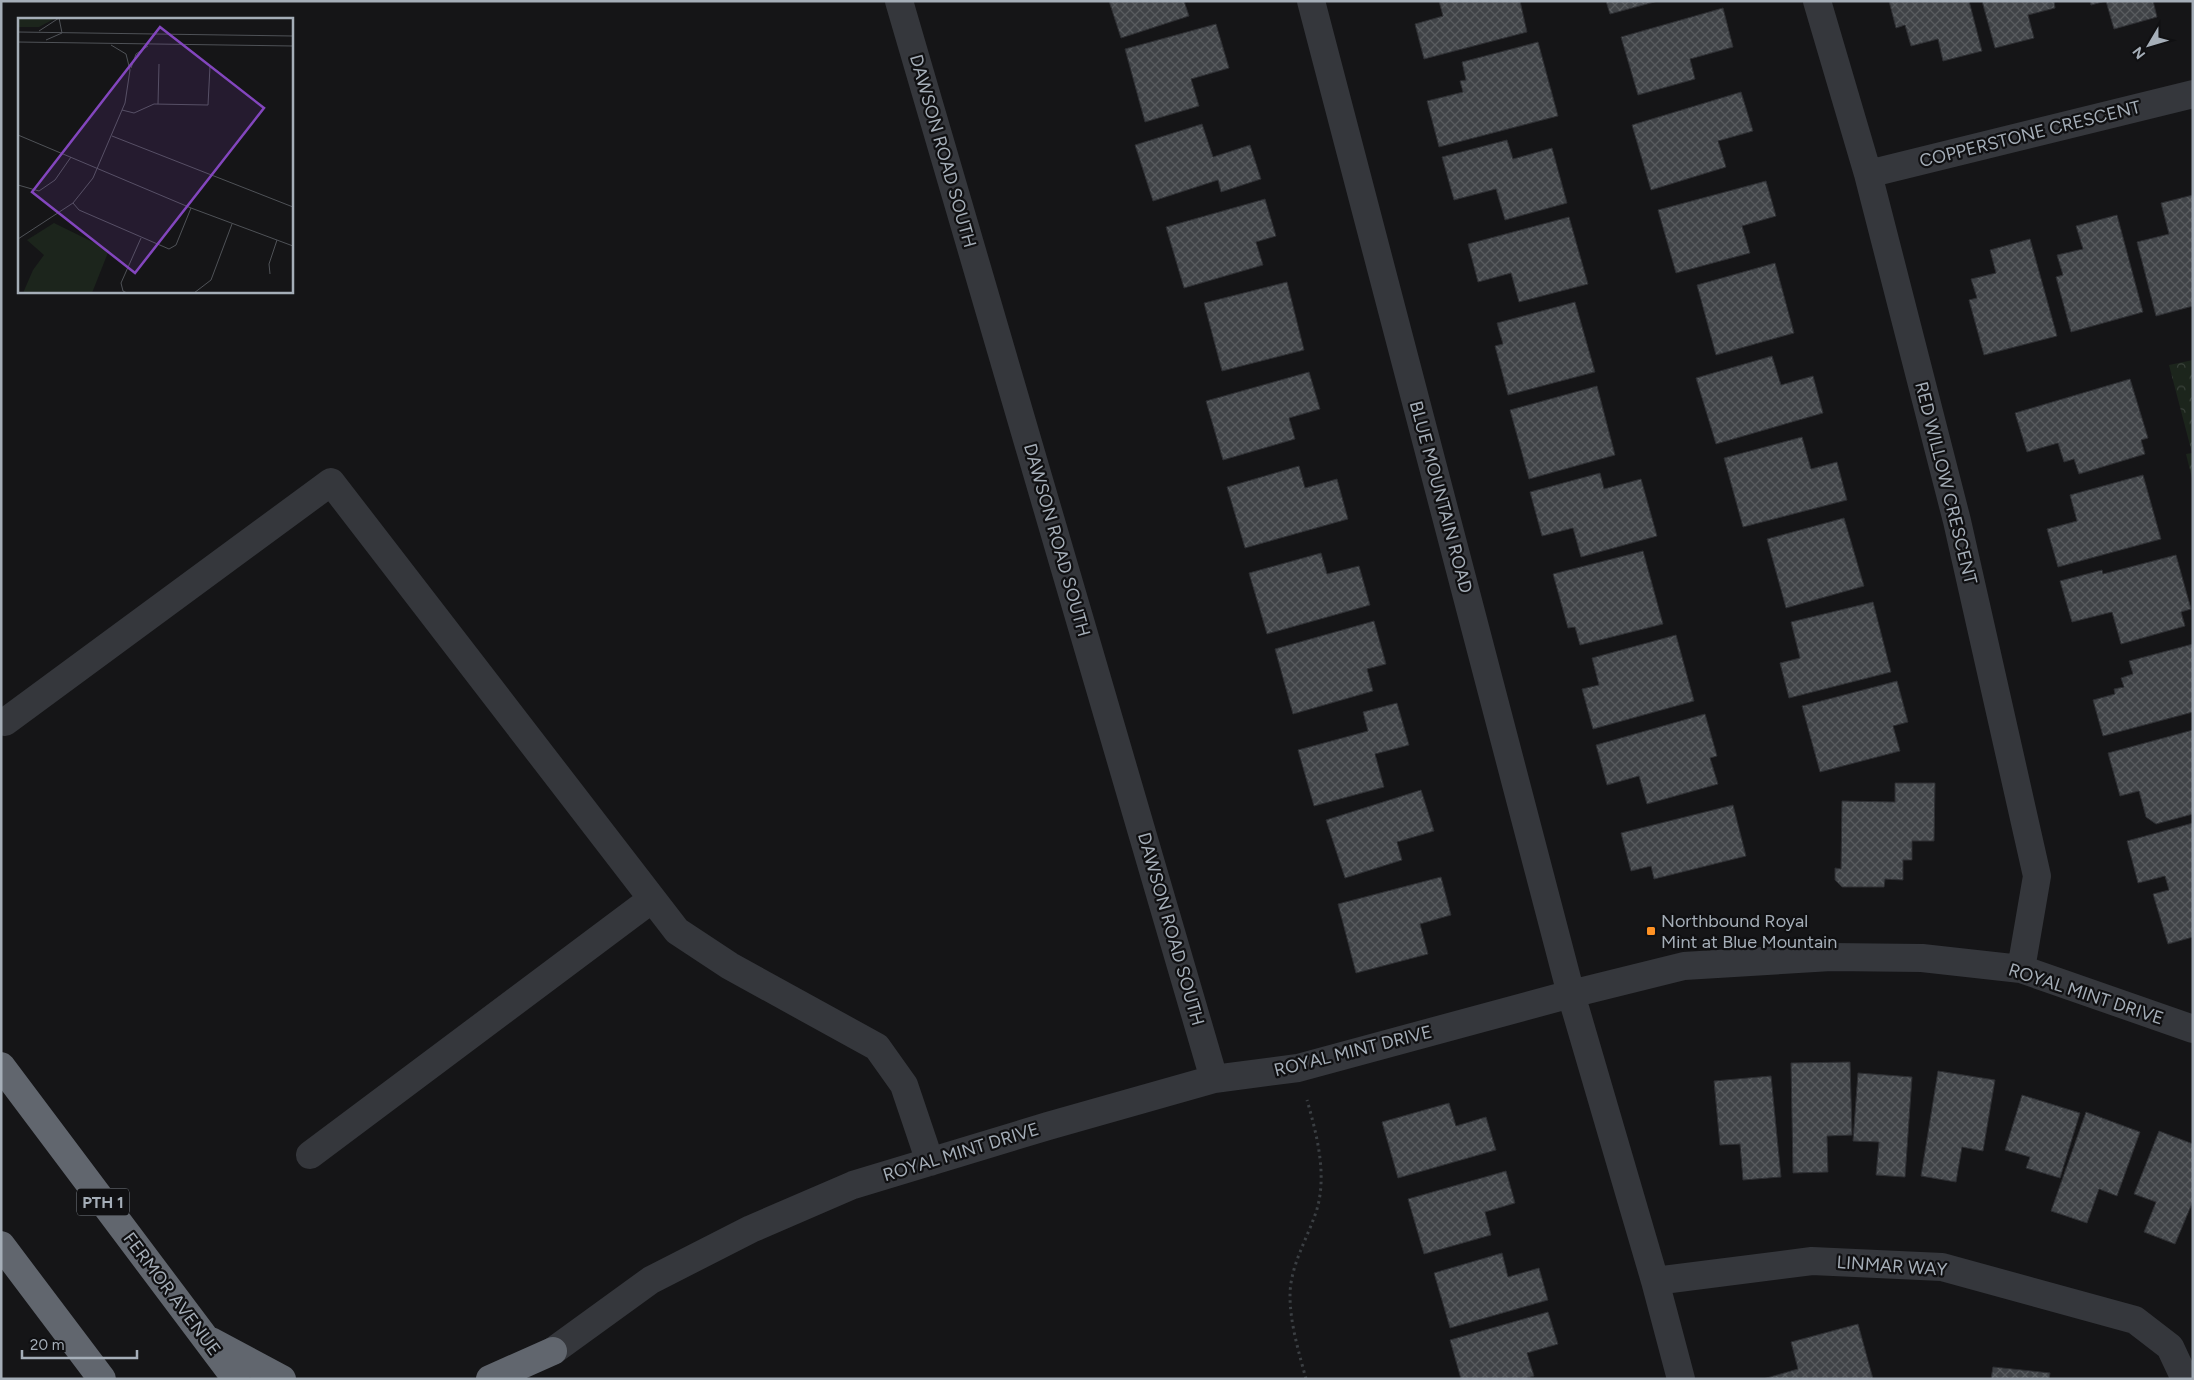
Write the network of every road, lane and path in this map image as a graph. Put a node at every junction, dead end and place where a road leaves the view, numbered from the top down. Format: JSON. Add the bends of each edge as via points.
{"nodes":[{"id":1,"x":899,"y":1,"type":"edge"},
{"id":2,"x":1311,"y":1,"type":"edge"},
{"id":3,"x":1817,"y":1,"type":"edge"},
{"id":4,"x":2193,"y":94,"type":"edge"},
{"id":5,"x":1868,"y":174,"type":"junction"},
{"id":6,"x":6,"y":722,"type":"dead end"},
{"id":7,"x":652,"y":899,"type":"junction"},
{"id":8,"x":2022,"y":969,"type":"junction"},
{"id":9,"x":1570,"y":994,"type":"junction"},
{"id":10,"x":2193,"y":1028,"type":"edge"},
{"id":11,"x":1,"y":1066,"type":"edge"},
{"id":12,"x":1298,"y":1068,"type":"junction"},
{"id":13,"x":1214,"y":1078,"type":"junction"},
{"id":14,"x":310,"y":1155,"type":"dead end"},
{"id":15,"x":930,"y":1162,"type":"junction"},
{"id":16,"x":1,"y":1245,"type":"edge"},
{"id":17,"x":1655,"y":1281,"type":"junction"},
{"id":18,"x":205,"y":1338,"type":"junction"},
{"id":19,"x":553,"y":1350,"type":"junction"},
{"id":20,"x":102,"y":1379,"type":"edge"},
{"id":21,"x":236,"y":1379,"type":"edge"},
{"id":22,"x":282,"y":1379,"type":"edge"},
{"id":23,"x":490,"y":1379,"type":"edge"},
{"id":24,"x":529,"y":1379,"type":"edge"},
{"id":25,"x":1306,"y":1379,"type":"edge"},
{"id":26,"x":1681,"y":1379,"type":"edge"},
{"id":27,"x":2185,"y":1379,"type":"edge"}],
"edges":[{"from":1,"to":13,"type":"street","name":"DAWSON ROAD SOUTH"},
{"from":2,"to":9,"type":"street","name":"BLUE MOUNTAIN ROAD"},
{"from":3,"to":5,"type":"street","name":"RED WILLOW CRESCENT"},
{"from":4,"to":5,"type":"street","name":"COPPERSTONE CRESCENT"},
{"from":5,"to":8,"type":"street","name":"RED WILLOW CRESCENT","via":[[1957,521],[2037,876]]},
{"from":6,"to":7,"type":"street","via":[[331,482]]},
{"from":7,"to":14,"type":"street"},
{"from":7,"to":15,"type":"street","via":[[677,931],[730,966],[877,1046],[904,1085]]},
{"from":8,"to":9,"type":"street","name":"ROYAL MINT DRIVE","via":[[1922,958],[1831,957],[1684,966]]},
{"from":8,"to":10,"type":"street","name":"ROYAL MINT DRIVE"},
{"from":9,"to":12,"type":"street","name":"ROYAL MINT DRIVE"},
{"from":9,"to":17,"type":"street"},
{"from":11,"to":18,"type":"highway","name":"FERMOR AVENUE","number":"PTH 1"},
{"from":12,"to":13,"type":"street","name":"ROYAL MINT DRIVE"},
{"from":12,"to":25,"type":"path","via":[[1312,1114],[1321,1164],[1322,1192],[1296,1264],[1290,1296]]},
{"from":13,"to":15,"type":"street","name":"ROYAL MINT DRIVE"},
{"from":15,"to":19,"type":"street","name":"ROYAL MINT DRIVE","via":[[853,1185],[751,1229],[651,1280]]},
{"from":16,"to":20,"type":"highway"},
{"from":17,"to":26,"type":"street"},
{"from":17,"to":27,"type":"street","name":"LINMAR WAY","via":[[1812,1260],[1942,1267],[2135,1320],[2170,1347]]},
{"from":18,"to":21,"type":"highway","name":"FERMOR AVENUE","number":"PTH 1"},
{"from":18,"to":22,"type":"highway"},
{"from":19,"to":23,"type":"highway"},
{"from":19,"to":24,"type":"highway"}]}
